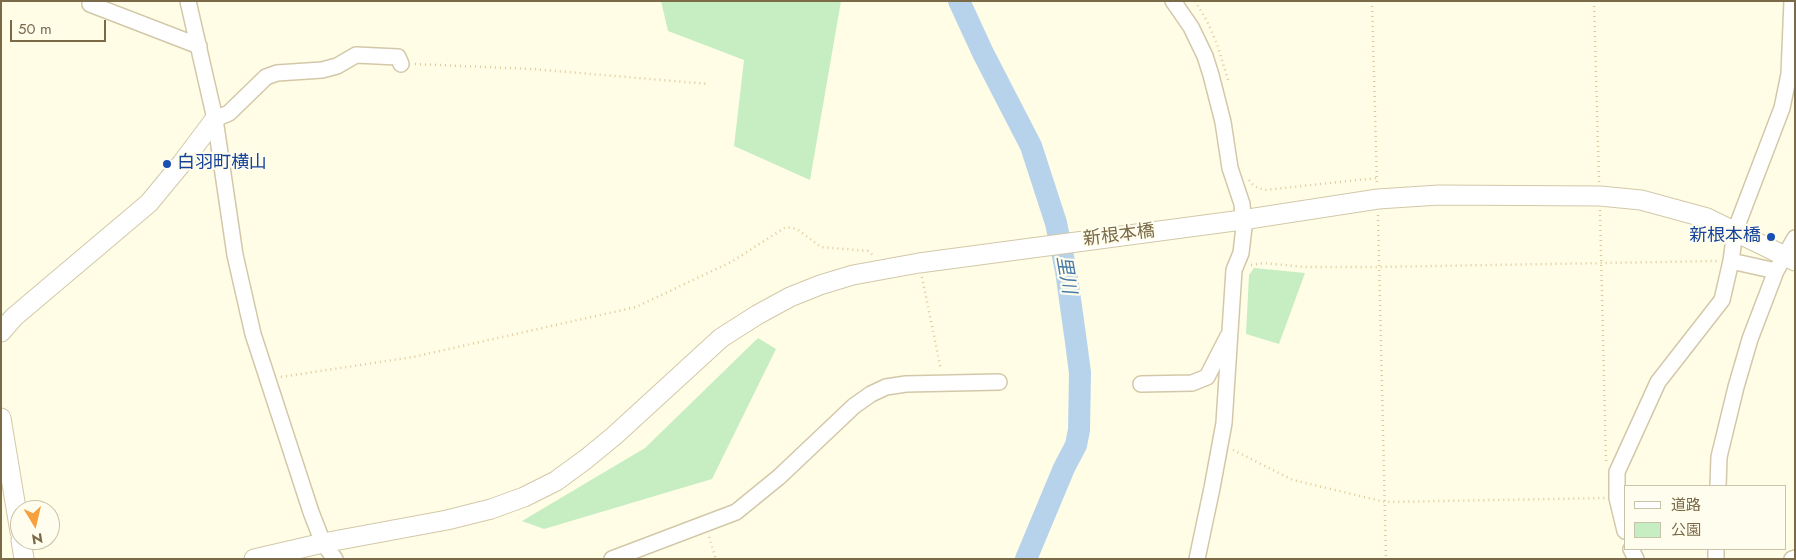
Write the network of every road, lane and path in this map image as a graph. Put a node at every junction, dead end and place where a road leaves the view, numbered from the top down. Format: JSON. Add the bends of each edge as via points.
{"nodes":[{"id":1,"x":188,"y":1,"type":"edge"},
{"id":2,"x":1173,"y":1,"type":"edge"},
{"id":3,"x":1195,"y":1,"type":"edge"},
{"id":4,"x":1372,"y":1,"type":"edge"},
{"id":5,"x":1594,"y":1,"type":"edge"},
{"id":6,"x":1792,"y":1,"type":"edge"},
{"id":7,"x":90,"y":4,"type":"dead end"},
{"id":8,"x":199,"y":46,"type":"junction"},
{"id":9,"x":401,"y":64,"type":"joint"},
{"id":10,"x":709,"y":84,"type":"dead end"},
{"id":11,"x":1230,"y":90,"type":"dead end"},
{"id":12,"x":215,"y":119,"type":"junction"},
{"id":13,"x":1246,"y":176,"type":"dead end"},
{"id":14,"x":1377,"y":178,"type":"junction"},
{"id":15,"x":1600,"y":196,"type":"junction"},
{"id":16,"x":1378,"y":199,"type":"junction"},
{"id":17,"x":1239,"y":220,"type":"junction"},
{"id":18,"x":1735,"y":231,"type":"junction"},
{"id":19,"x":1795,"y":238,"type":"edge"},
{"id":20,"x":876,"y":259,"type":"dead end"},
{"id":21,"x":1731,"y":261,"type":"junction"},
{"id":22,"x":919,"y":263,"type":"junction"},
{"id":23,"x":1601,"y":263,"type":"junction"},
{"id":24,"x":1785,"y":263,"type":"edge"},
{"id":25,"x":1248,"y":267,"type":"dead end"},
{"id":26,"x":1379,"y":267,"type":"junction"},
{"id":27,"x":1,"y":332,"type":"edge"},
{"id":28,"x":1230,"y":332,"type":"junction"},
{"id":29,"x":268,"y":380,"type":"junction"},
{"id":30,"x":999,"y":382,"type":"dead end"},
{"id":31,"x":944,"y":384,"type":"junction"},
{"id":32,"x":1141,"y":384,"type":"dead end"},
{"id":33,"x":1,"y":418,"type":"edge"},
{"id":34,"x":1232,"y":450,"type":"dead end"},
{"id":35,"x":1606,"y":469,"type":"dead end"},
{"id":36,"x":1718,"y":485,"type":"edge"},
{"id":37,"x":1617,"y":498,"type":"junction"},
{"id":38,"x":15,"y":500,"type":"edge"},
{"id":39,"x":1384,"y":502,"type":"junction"},
{"id":40,"x":705,"y":524,"type":"junction"},
{"id":41,"x":1624,"y":527,"type":"edge"},
{"id":42,"x":323,"y":543,"type":"junction"},
{"id":43,"x":254,"y":559,"type":"edge"},
{"id":44,"x":335,"y":559,"type":"edge"},
{"id":45,"x":612,"y":559,"type":"edge"},
{"id":46,"x":716,"y":559,"type":"edge"},
{"id":47,"x":1197,"y":559,"type":"edge"},
{"id":48,"x":1386,"y":559,"type":"edge"}],
"edges":[{"from":1,"to":8,"type":"street"},
{"from":2,"to":17,"type":"street","via":[[1191,27],[1211,75],[1230,168],[1242,204]]},
{"from":3,"to":11,"type":"path","via":[[1218,44]]},
{"from":4,"to":14,"type":"path"},
{"from":5,"to":15,"type":"path"},
{"from":6,"to":18,"type":"street","via":[[1789,74],[1782,108]]},
{"from":7,"to":8,"type":"street"},
{"from":8,"to":12,"type":"street"},
{"from":9,"to":10,"type":"path","via":[[532,69]]},
{"from":9,"to":12,"type":"street","via":[[398,57],[356,55],[322,70],[277,73],[266,77],[229,113]]},
{"from":12,"to":27,"type":"street","via":[[149,203],[14,317]]},
{"from":12,"to":29,"type":"street","via":[[235,255],[253,334]]},
{"from":13,"to":14,"type":"path","via":[[1254,186],[1264,190]]},
{"from":14,"to":16,"type":"path"},
{"from":15,"to":16,"type":"street","name":"新根本橋","via":[[1438,195]]},
{"from":15,"to":18,"type":"street","name":"新根本橋","via":[[1641,200],[1674,208]]},
{"from":15,"to":23,"type":"path"},
{"from":16,"to":17,"type":"street","name":"新根本橋"},
{"from":16,"to":26,"type":"path"},
{"from":17,"to":22,"type":"street","name":"新根本橋"},
{"from":17,"to":28,"type":"street","via":[[1243,235],[1241,253],[1234,270]]},
{"from":18,"to":21,"type":"street"},
{"from":18,"to":24,"type":"street","name":"新根本橋"},
{"from":19,"to":24,"type":"street"},
{"from":20,"to":29,"type":"path","via":[[868,251],[821,247],[797,229],[786,227],[731,262],[636,306],[413,356]]},
{"from":21,"to":23,"type":"path"},
{"from":21,"to":24,"type":"street"},
{"from":21,"to":37,"type":"street","via":[[1722,300],[1658,382],[1617,472]]},
{"from":22,"to":31,"type":"path"},
{"from":22,"to":42,"type":"street","name":"新根本橋","via":[[853,275],[820,285],[757,315],[722,338],[586,459],[556,481],[524,497],[448,520]]},
{"from":23,"to":26,"type":"path"},
{"from":23,"to":35,"type":"path"},
{"from":24,"to":36,"type":"street","via":[[1750,339],[1720,457]]},
{"from":25,"to":26,"type":"path","via":[[1264,263],[1303,267]]},
{"from":26,"to":39,"type":"path"},
{"from":28,"to":32,"type":"street","via":[[1207,377],[1192,383]]},
{"from":28,"to":47,"type":"street","via":[[1224,423]]},
{"from":29,"to":42,"type":"street"},
{"from":30,"to":31,"type":"street"},
{"from":31,"to":40,"type":"street","via":[[906,384],[886,387],[871,394],[736,512]]},
{"from":33,"to":38,"type":"street"},
{"from":34,"to":39,"type":"path","via":[[1293,480]]},
{"from":37,"to":39,"type":"path"},
{"from":37,"to":41,"type":"street"},
{"from":39,"to":48,"type":"path"},
{"from":40,"to":45,"type":"street"},
{"from":40,"to":46,"type":"path"},
{"from":42,"to":43,"type":"street","name":"新根本橋"},
{"from":42,"to":44,"type":"street"}]}
